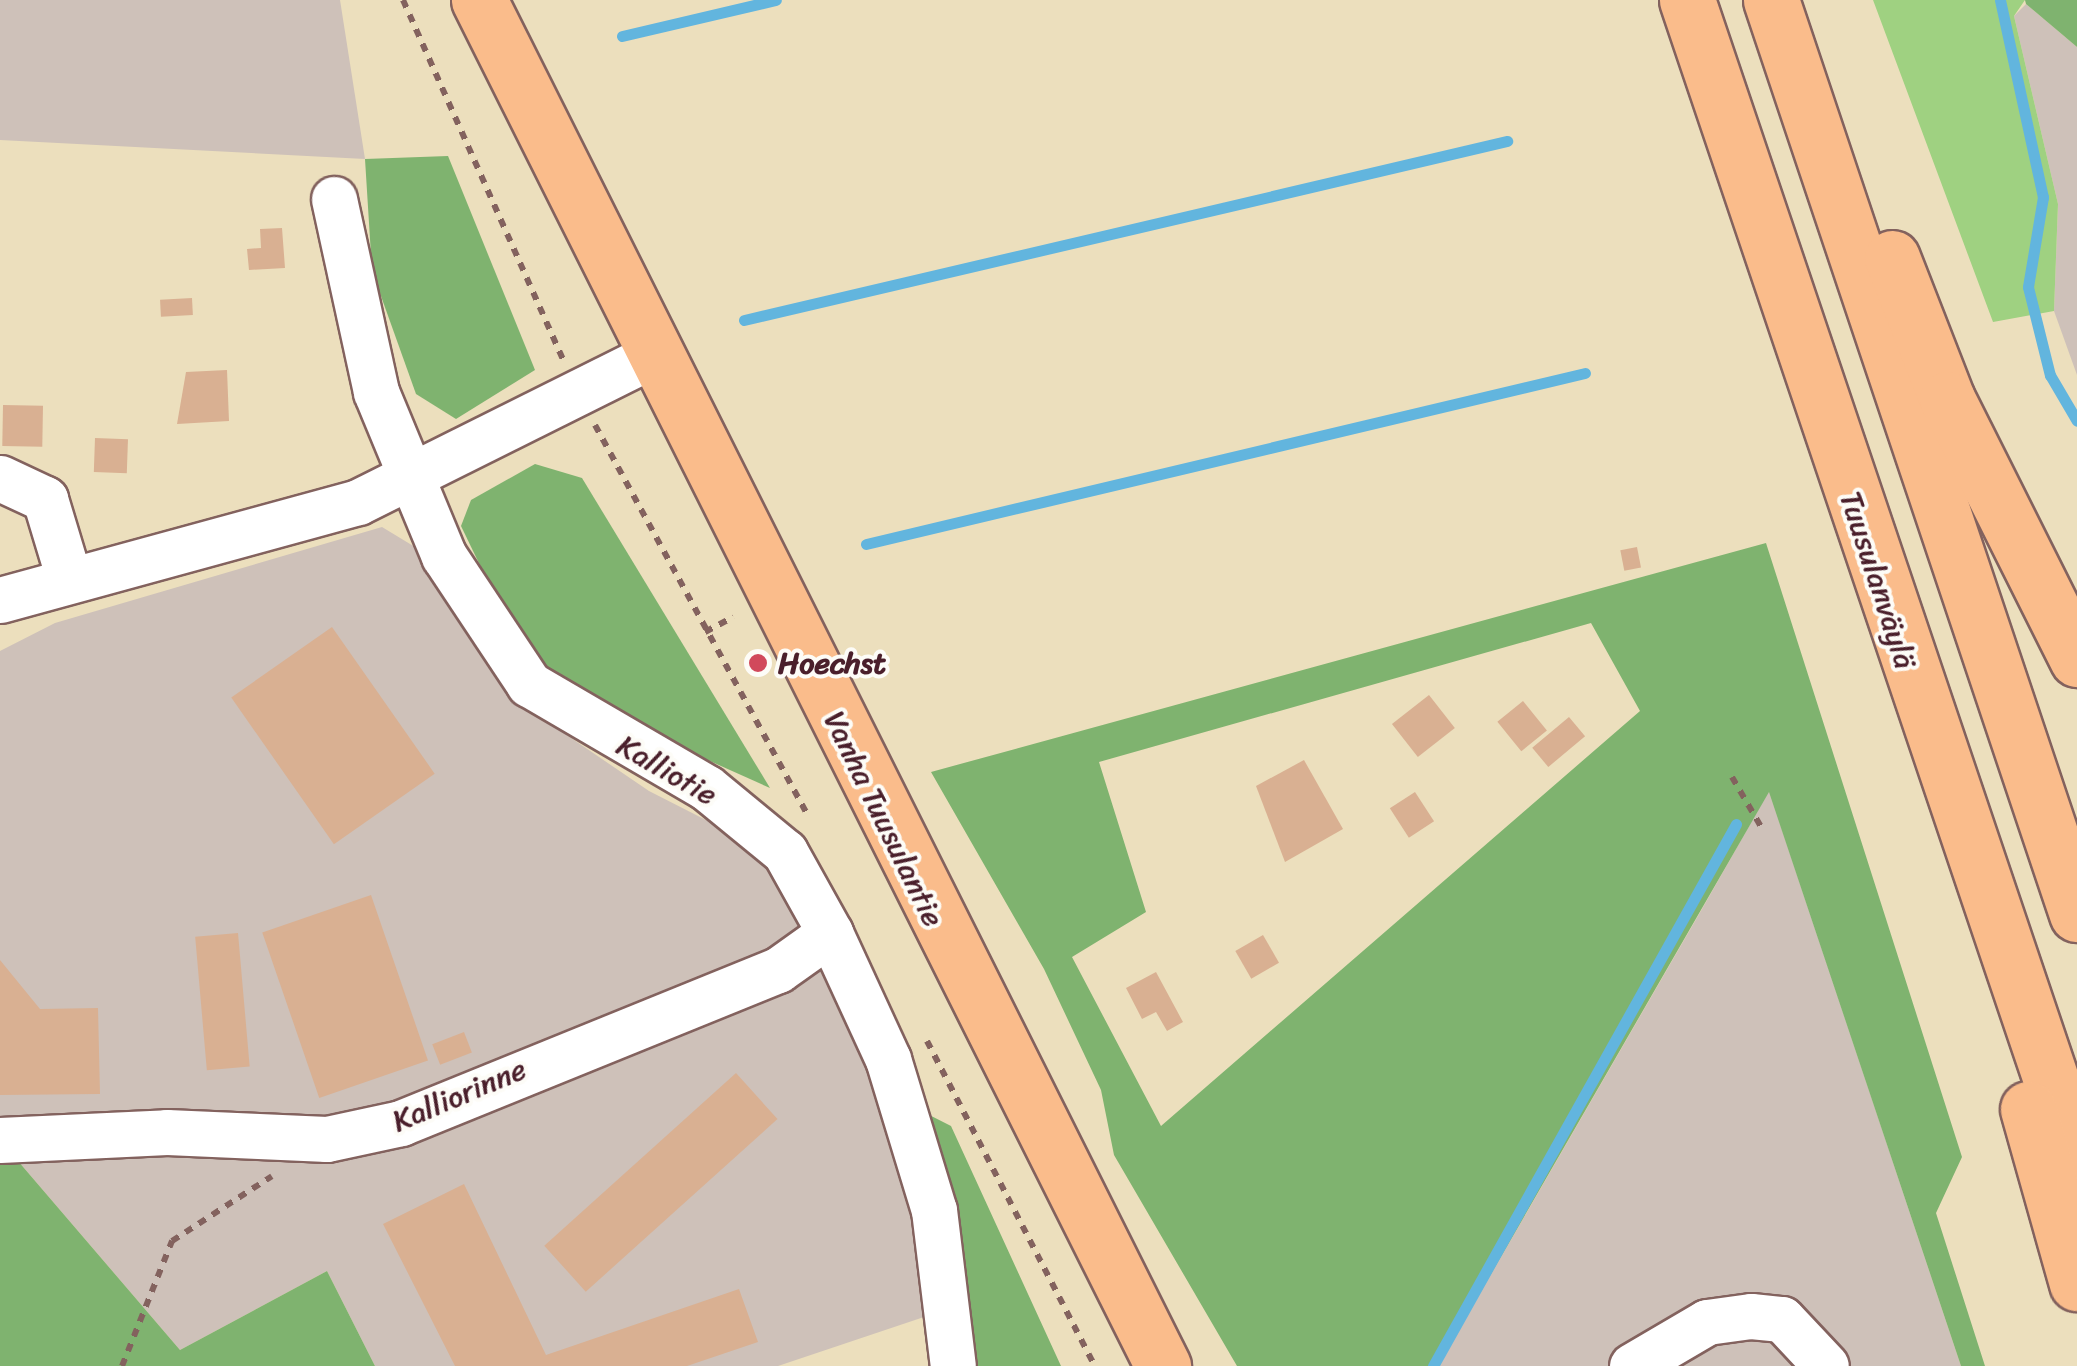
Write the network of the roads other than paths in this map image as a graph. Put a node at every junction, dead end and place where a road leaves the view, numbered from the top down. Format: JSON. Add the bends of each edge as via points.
{"nodes":[{"id":1,"x":479,"y":0,"type":"edge"},
{"id":2,"x":1687,"y":0,"type":"edge"},
{"id":3,"x":1778,"y":24,"type":"edge"},
{"id":4,"x":334,"y":199,"type":"dead end"},
{"id":5,"x":655,"y":354,"type":"junction"},
{"id":6,"x":0,"y":478,"type":"edge"},
{"id":7,"x":413,"y":479,"type":"junction"},
{"id":8,"x":68,"y":575,"type":"junction"},
{"id":9,"x":0,"y":600,"type":"edge"},
{"id":10,"x":2077,"y":658,"type":"edge"},
{"id":11,"x":1924,"y":720,"type":"junction"},
{"id":12,"x":2077,"y":914,"type":"edge"},
{"id":13,"x":830,"y":933,"type":"junction"},
{"id":14,"x":0,"y":1140,"type":"edge"},
{"id":15,"x":2077,"y":1157,"type":"edge"},
{"id":16,"x":2077,"y":1283,"type":"edge"},
{"id":17,"x":954,"y":1366,"type":"edge"},
{"id":18,"x":1163,"y":1366,"type":"edge"},
{"id":19,"x":1632,"y":1366,"type":"edge"},
{"id":20,"x":1826,"y":1366,"type":"edge"}],
"edges":[{"from":1,"to":5,"type":"main road","name":"Vanha Tuusulantie"},
{"from":2,"to":11,"type":"main road","name":"Tuusulanväylä"},
{"from":3,"to":10,"type":"main road"},
{"from":3,"to":12,"type":"main road"},
{"from":4,"to":7,"type":"street","name":"Kalliotie","via":[[376,392]]},
{"from":5,"to":7,"type":"street"},
{"from":5,"to":18,"type":"main road","name":"Vanha Tuusulantie"},
{"from":6,"to":8,"type":"street","via":[[45,498]]},
{"from":7,"to":8,"type":"street"},
{"from":7,"to":13,"type":"street","name":"Kalliotie","via":[[444,556],[529,684],[707,788],[785,852]]},
{"from":8,"to":9,"type":"street"},
{"from":11,"to":15,"type":"main road","name":"Tuusulanväylä"},
{"from":11,"to":16,"type":"main road"},
{"from":13,"to":14,"type":"street","name":"Kalliorinne","via":[[778,970],[401,1123],[327,1139],[167,1132]]},
{"from":13,"to":17,"type":"street","name":"Kalliotie","via":[[888,1059],[934,1210]]},
{"from":19,"to":20,"type":"street","via":[[1707,1322],[1751,1316],[1782,1319]]}]}
